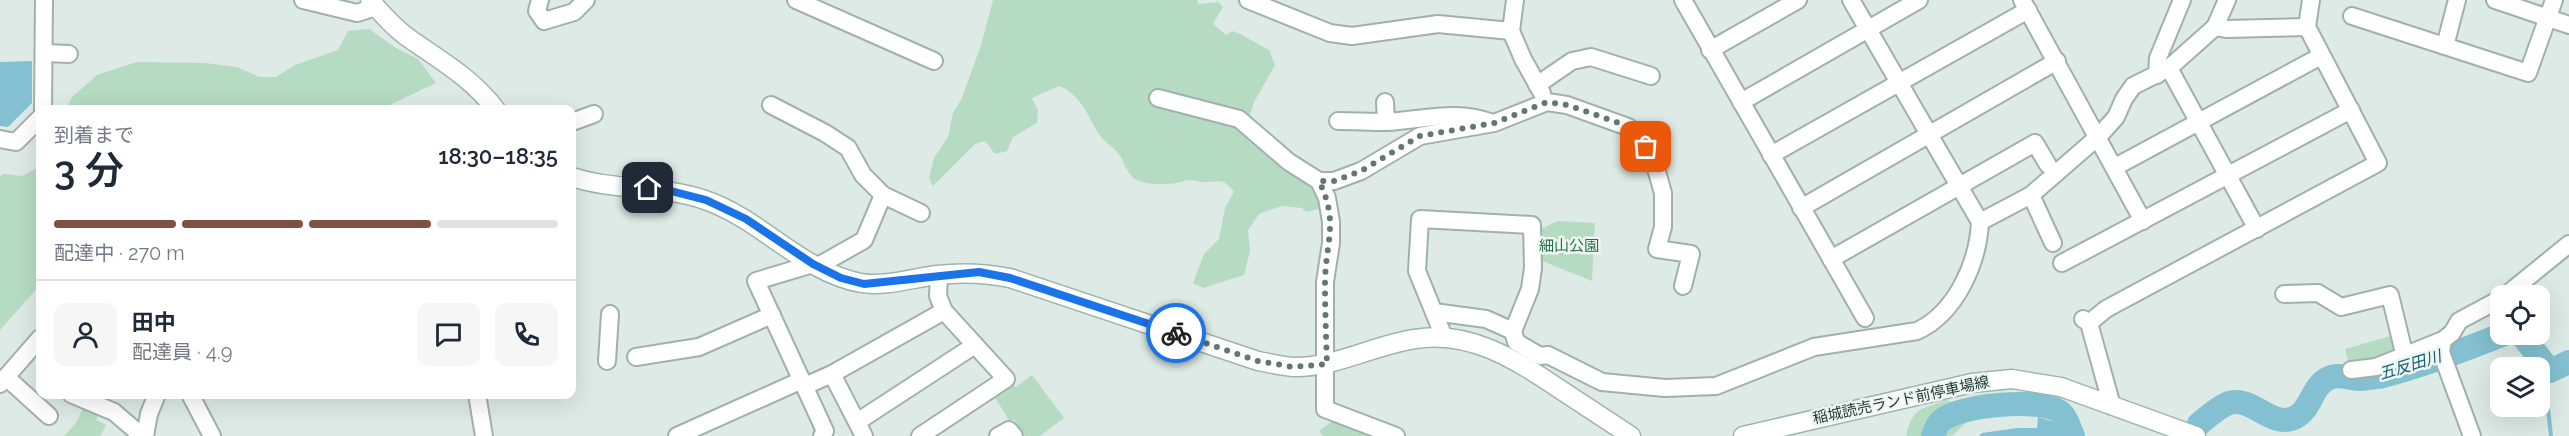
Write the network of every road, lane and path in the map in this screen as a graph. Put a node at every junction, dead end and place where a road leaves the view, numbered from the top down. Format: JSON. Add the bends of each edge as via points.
{"nodes":[{"id":1,"x":44,"y":0,"type":"edge"},
{"id":2,"x":303,"y":0,"type":"edge"},
{"id":3,"x":540,"y":0,"type":"edge"},
{"id":4,"x":586,"y":0,"type":"edge"},
{"id":5,"x":796,"y":0,"type":"edge"},
{"id":6,"x":1248,"y":0,"type":"edge"},
{"id":7,"x":1515,"y":0,"type":"edge"},
{"id":8,"x":1683,"y":0,"type":"edge"},
{"id":9,"x":1798,"y":0,"type":"edge"},
{"id":10,"x":1851,"y":0,"type":"edge"},
{"id":11,"x":1919,"y":0,"type":"edge"},
{"id":12,"x":2182,"y":0,"type":"edge"},
{"id":13,"x":2227,"y":0,"type":"edge"},
{"id":14,"x":2311,"y":0,"type":"edge"},
{"id":15,"x":2457,"y":0,"type":"edge"},
{"id":16,"x":2495,"y":0,"type":"edge"},
{"id":17,"x":2554,"y":0,"type":"edge"},
{"id":18,"x":373,"y":3,"type":"edge"},
{"id":19,"x":2025,"y":5,"type":"edge"},
{"id":20,"x":2352,"y":16,"type":"dead end"},
{"id":21,"x":2548,"y":18,"type":"junction"},
{"id":22,"x":2569,"y":25,"type":"edge"},
{"id":23,"x":2215,"y":27,"type":"junction"},
{"id":24,"x":2307,"y":27,"type":"junction"},
{"id":25,"x":1868,"y":29,"type":"junction"},
{"id":26,"x":1511,"y":31,"type":"junction"},
{"id":27,"x":2445,"y":46,"type":"junction"},
{"id":28,"x":1710,"y":50,"type":"junction"},
{"id":29,"x":45,"y":53,"type":"junction"},
{"id":30,"x":69,"y":54,"type":"dead end"},
{"id":31,"x":2321,"y":56,"type":"junction"},
{"id":32,"x":934,"y":61,"type":"dead end"},
{"id":33,"x":2057,"y":62,"type":"junction"},
{"id":34,"x":2163,"y":72,"type":"junction"},
{"id":35,"x":1651,"y":76,"type":"dead end"},
{"id":36,"x":1899,"y":83,"type":"junction"},
{"id":37,"x":1537,"y":85,"type":"junction"},
{"id":38,"x":1158,"y":98,"type":"dead end"},
{"id":39,"x":494,"y":101,"type":"edge"},
{"id":40,"x":1385,"y":102,"type":"dead end"},
{"id":41,"x":1547,"y":102,"type":"junction"},
{"id":42,"x":1741,"y":102,"type":"junction"},
{"id":43,"x":44,"y":105,"type":"edge"},
{"id":44,"x":771,"y":105,"type":"dead end"},
{"id":45,"x":2350,"y":110,"type":"junction"},
{"id":46,"x":594,"y":114,"type":"dead end"},
{"id":47,"x":576,"y":121,"type":"edge"},
{"id":48,"x":1338,"y":121,"type":"dead end"},
{"id":49,"x":36,"y":122,"type":"edge"},
{"id":50,"x":1386,"y":122,"type":"junction"},
{"id":51,"x":1494,"y":123,"type":"junction"},
{"id":52,"x":2197,"y":124,"type":"junction"},
{"id":53,"x":1929,"y":135,"type":"junction"},
{"id":54,"x":2099,"y":136,"type":"junction"},
{"id":55,"x":0,"y":139,"type":"edge"},
{"id":56,"x":1771,"y":155,"type":"junction"},
{"id":57,"x":2048,"y":165,"type":"dead end"},
{"id":58,"x":2115,"y":167,"type":"junction"},
{"id":59,"x":2226,"y":176,"type":"junction"},
{"id":60,"x":576,"y":178,"type":"edge"},
{"id":61,"x":1319,"y":181,"type":"junction"},
{"id":62,"x":1958,"y":186,"type":"junction"},
{"id":63,"x":883,"y":195,"type":"junction"},
{"id":64,"x":2031,"y":195,"type":"junction"},
{"id":65,"x":1801,"y":208,"type":"junction"},
{"id":66,"x":921,"y":213,"type":"dead end"},
{"id":67,"x":2143,"y":221,"type":"junction"},
{"id":68,"x":1980,"y":222,"type":"junction"},
{"id":69,"x":2257,"y":229,"type":"junction"},
{"id":70,"x":2053,"y":243,"type":"dead end"},
{"id":71,"x":2569,"y":244,"type":"edge"},
{"id":72,"x":1830,"y":259,"type":"junction"},
{"id":73,"x":2062,"y":263,"type":"dead end"},
{"id":74,"x":815,"y":265,"type":"junction"},
{"id":75,"x":939,"y":275,"type":"junction"},
{"id":76,"x":2519,"y":285,"type":"edge"},
{"id":77,"x":1683,"y":286,"type":"dead end"},
{"id":78,"x":2284,"y":294,"type":"dead end"},
{"id":79,"x":2490,"y":304,"type":"edge"},
{"id":80,"x":944,"y":311,"type":"junction"},
{"id":81,"x":1434,"y":312,"type":"junction"},
{"id":82,"x":610,"y":314,"type":"dead end"},
{"id":83,"x":772,"y":315,"type":"junction"},
{"id":84,"x":1865,"y":318,"type":"dead end"},
{"id":85,"x":1513,"y":331,"type":"junction"},
{"id":86,"x":1444,"y":337,"type":"junction"},
{"id":87,"x":36,"y":343,"type":"edge"},
{"id":88,"x":975,"y":345,"type":"junction"},
{"id":89,"x":2443,"y":351,"type":"junction"},
{"id":90,"x":636,"y":357,"type":"dead end"},
{"id":91,"x":2405,"y":357,"type":"junction"},
{"id":92,"x":607,"y":361,"type":"dead end"},
{"id":93,"x":1327,"y":364,"type":"junction"},
{"id":94,"x":2350,"y":370,"type":"dead end"},
{"id":95,"x":832,"y":374,"type":"junction"},
{"id":96,"x":3,"y":381,"type":"edge"},
{"id":97,"x":804,"y":383,"type":"junction"},
{"id":98,"x":83,"y":399,"type":"edge"},
{"id":99,"x":155,"y":399,"type":"edge"},
{"id":100,"x":193,"y":399,"type":"edge"},
{"id":101,"x":478,"y":399,"type":"edge"},
{"id":102,"x":2112,"y":406,"type":"junction"},
{"id":103,"x":49,"y":416,"type":"dead end"},
{"id":104,"x":861,"y":429,"type":"edge"},
{"id":105,"x":2190,"y":434,"type":"edge"},
{"id":106,"x":143,"y":436,"type":"edge"},
{"id":107,"x":212,"y":436,"type":"edge"},
{"id":108,"x":484,"y":436,"type":"edge"},
{"id":109,"x":677,"y":436,"type":"edge"},
{"id":110,"x":822,"y":436,"type":"edge"},
{"id":111,"x":920,"y":436,"type":"edge"},
{"id":112,"x":998,"y":436,"type":"edge"},
{"id":113,"x":1014,"y":436,"type":"edge"},
{"id":114,"x":1396,"y":436,"type":"edge"},
{"id":115,"x":1631,"y":436,"type":"edge"},
{"id":116,"x":1743,"y":436,"type":"edge"},
{"id":117,"x":2472,"y":436,"type":"edge"}],
"edges":[{"from":1,"to":29,"type":"street"},
{"from":2,"to":18,"type":"street","via":[[357,13]]},
{"from":3,"to":4,"type":"street","via":[[537,11],[544,21],[574,12]]},
{"from":5,"to":32,"type":"street"},
{"from":6,"to":26,"type":"street","via":[[1341,35],[1438,24]]},
{"from":7,"to":26,"type":"street"},
{"from":8,"to":28,"type":"street"},
{"from":9,"to":28,"type":"street"},
{"from":10,"to":25,"type":"street"},
{"from":11,"to":25,"type":"street"},
{"from":12,"to":34,"type":"street","via":[[2158,58]]},
{"from":13,"to":23,"type":"street"},
{"from":14,"to":24,"type":"street"},
{"from":15,"to":27,"type":"street"},
{"from":16,"to":21,"type":"street"},
{"from":17,"to":21,"type":"street"},
{"from":18,"to":39,"type":"main road","via":[[396,28],[455,68]]},
{"from":19,"to":33,"type":"street"},
{"from":19,"to":36,"type":"street"},
{"from":20,"to":27,"type":"street"},
{"from":21,"to":22,"type":"street"},
{"from":21,"to":27,"type":"street","via":[[2529,73]]},
{"from":23,"to":24,"type":"street"},
{"from":23,"to":34,"type":"street"},
{"from":24,"to":31,"type":"street"},
{"from":25,"to":36,"type":"street"},
{"from":25,"to":42,"type":"street"},
{"from":26,"to":37,"type":"street"},
{"from":28,"to":42,"type":"street"},
{"from":29,"to":30,"type":"street"},
{"from":29,"to":43,"type":"street"},
{"from":31,"to":45,"type":"street"},
{"from":31,"to":52,"type":"street"},
{"from":33,"to":53,"type":"street"},
{"from":33,"to":54,"type":"street"},
{"from":34,"to":52,"type":"street"},
{"from":34,"to":54,"type":"street","via":[[2133,86],[2116,117]]},
{"from":35,"to":37,"type":"street","via":[[1591,57],[1572,61]]},
{"from":36,"to":53,"type":"street"},
{"from":36,"to":56,"type":"street"},
{"from":37,"to":41,"type":"street"},
{"from":38,"to":61,"type":"street","via":[[1239,119],[1289,162]]},
{"from":40,"to":50,"type":"street"},
{"from":41,"to":51,"type":"street"},
{"from":41,"to":77,"type":"street","via":[[1628,126],[1640,135],[1653,158],[1663,193],[1663,227],[1658,249],[1691,254]]},
{"from":42,"to":56,"type":"street"},
{"from":44,"to":63,"type":"street","via":[[848,148],[863,175]]},
{"from":45,"to":59,"type":"street"},
{"from":45,"to":69,"type":"street","via":[[2379,163]]},
{"from":46,"to":47,"type":"street"},
{"from":48,"to":50,"type":"street"},
{"from":49,"to":55,"type":"street","via":[[16,142]]},
{"from":50,"to":51,"type":"street","via":[[1456,114]]},
{"from":51,"to":61,"type":"street","via":[[1420,136],[1361,171],[1334,181]]},
{"from":52,"to":58,"type":"street"},
{"from":52,"to":59,"type":"street"},
{"from":53,"to":62,"type":"street"},
{"from":53,"to":65,"type":"street"},
{"from":54,"to":58,"type":"street"},
{"from":54,"to":64,"type":"street"},
{"from":56,"to":65,"type":"street"},
{"from":57,"to":62,"type":"street","via":[[2035,143]]},
{"from":58,"to":67,"type":"street"},
{"from":59,"to":67,"type":"street"},
{"from":59,"to":69,"type":"street"},
{"from":60,"to":74,"type":"main road","via":[[667,190],[706,200],[746,219]]},
{"from":61,"to":93,"type":"street","via":[[1331,222],[1325,282]]},
{"from":62,"to":68,"type":"street"},
{"from":62,"to":72,"type":"street"},
{"from":63,"to":66,"type":"street"},
{"from":63,"to":74,"type":"street","via":[[864,240]]},
{"from":64,"to":68,"type":"street"},
{"from":64,"to":70,"type":"street"},
{"from":65,"to":72,"type":"street"},
{"from":67,"to":73,"type":"street"},
{"from":68,"to":85,"type":"street","via":[[1970,273],[1943,312],[1928,326],[1814,347],[1716,386],[1665,388],[1602,382],[1548,355],[1540,356],[1516,342]]},
{"from":69,"to":102,"type":"street","via":[[2086,321]]},
{"from":71,"to":76,"type":"street"},
{"from":72,"to":84,"type":"street"},
{"from":74,"to":75,"type":"main road","via":[[864,284]]},
{"from":74,"to":83,"type":"street","via":[[756,281]]},
{"from":75,"to":80,"type":"street","via":[[938,297]]},
{"from":75,"to":93,"type":"main road","via":[[979,272],[1010,278],[1258,361],[1293,367]]},
{"from":78,"to":91,"type":"street","via":[[2318,293],[2341,308],[2390,295]]},
{"from":79,"to":89,"type":"street","via":[[2459,321]]},
{"from":80,"to":88,"type":"street"},
{"from":80,"to":95,"type":"street"},
{"from":81,"to":85,"type":"street","via":[[1486,319]]},
{"from":81,"to":85,"type":"street","via":[[1417,271],[1420,219],[1533,225],[1530,289]]},
{"from":81,"to":86,"type":"street"},
{"from":82,"to":92,"type":"street"},
{"from":83,"to":90,"type":"street","via":[[699,347]]},
{"from":83,"to":97,"type":"street"},
{"from":86,"to":93,"type":"main road","via":[[1416,338]]},
{"from":86,"to":115,"type":"main road","via":[[1492,348],[1514,359]]},
{"from":87,"to":96,"type":"street"},
{"from":88,"to":104,"type":"street"},
{"from":88,"to":111,"type":"street","via":[[1006,379]]},
{"from":89,"to":91,"type":"street"},
{"from":89,"to":117,"type":"street"},
{"from":91,"to":94,"type":"street","via":[[2376,368]]},
{"from":93,"to":114,"type":"street","via":[[1325,409]]},
{"from":95,"to":97,"type":"street"},
{"from":95,"to":104,"type":"street"},
{"from":96,"to":103,"type":"street"},
{"from":97,"to":109,"type":"street"},
{"from":97,"to":110,"type":"street","via":[[825,431]]},
{"from":98,"to":106,"type":"street","via":[[114,412]]},
{"from":99,"to":106,"type":"street"},
{"from":100,"to":107,"type":"street"},
{"from":101,"to":108,"type":"street"},
{"from":102,"to":105,"type":"main road","name":"稲城読売ランド前停車場線"},
{"from":102,"to":116,"type":"main road","name":"稲城読売ランド前停車場線","via":[[2061,387],[2012,379],[1972,383]]},
{"from":112,"to":113,"type":"street","via":[[1009,430]]}]}
